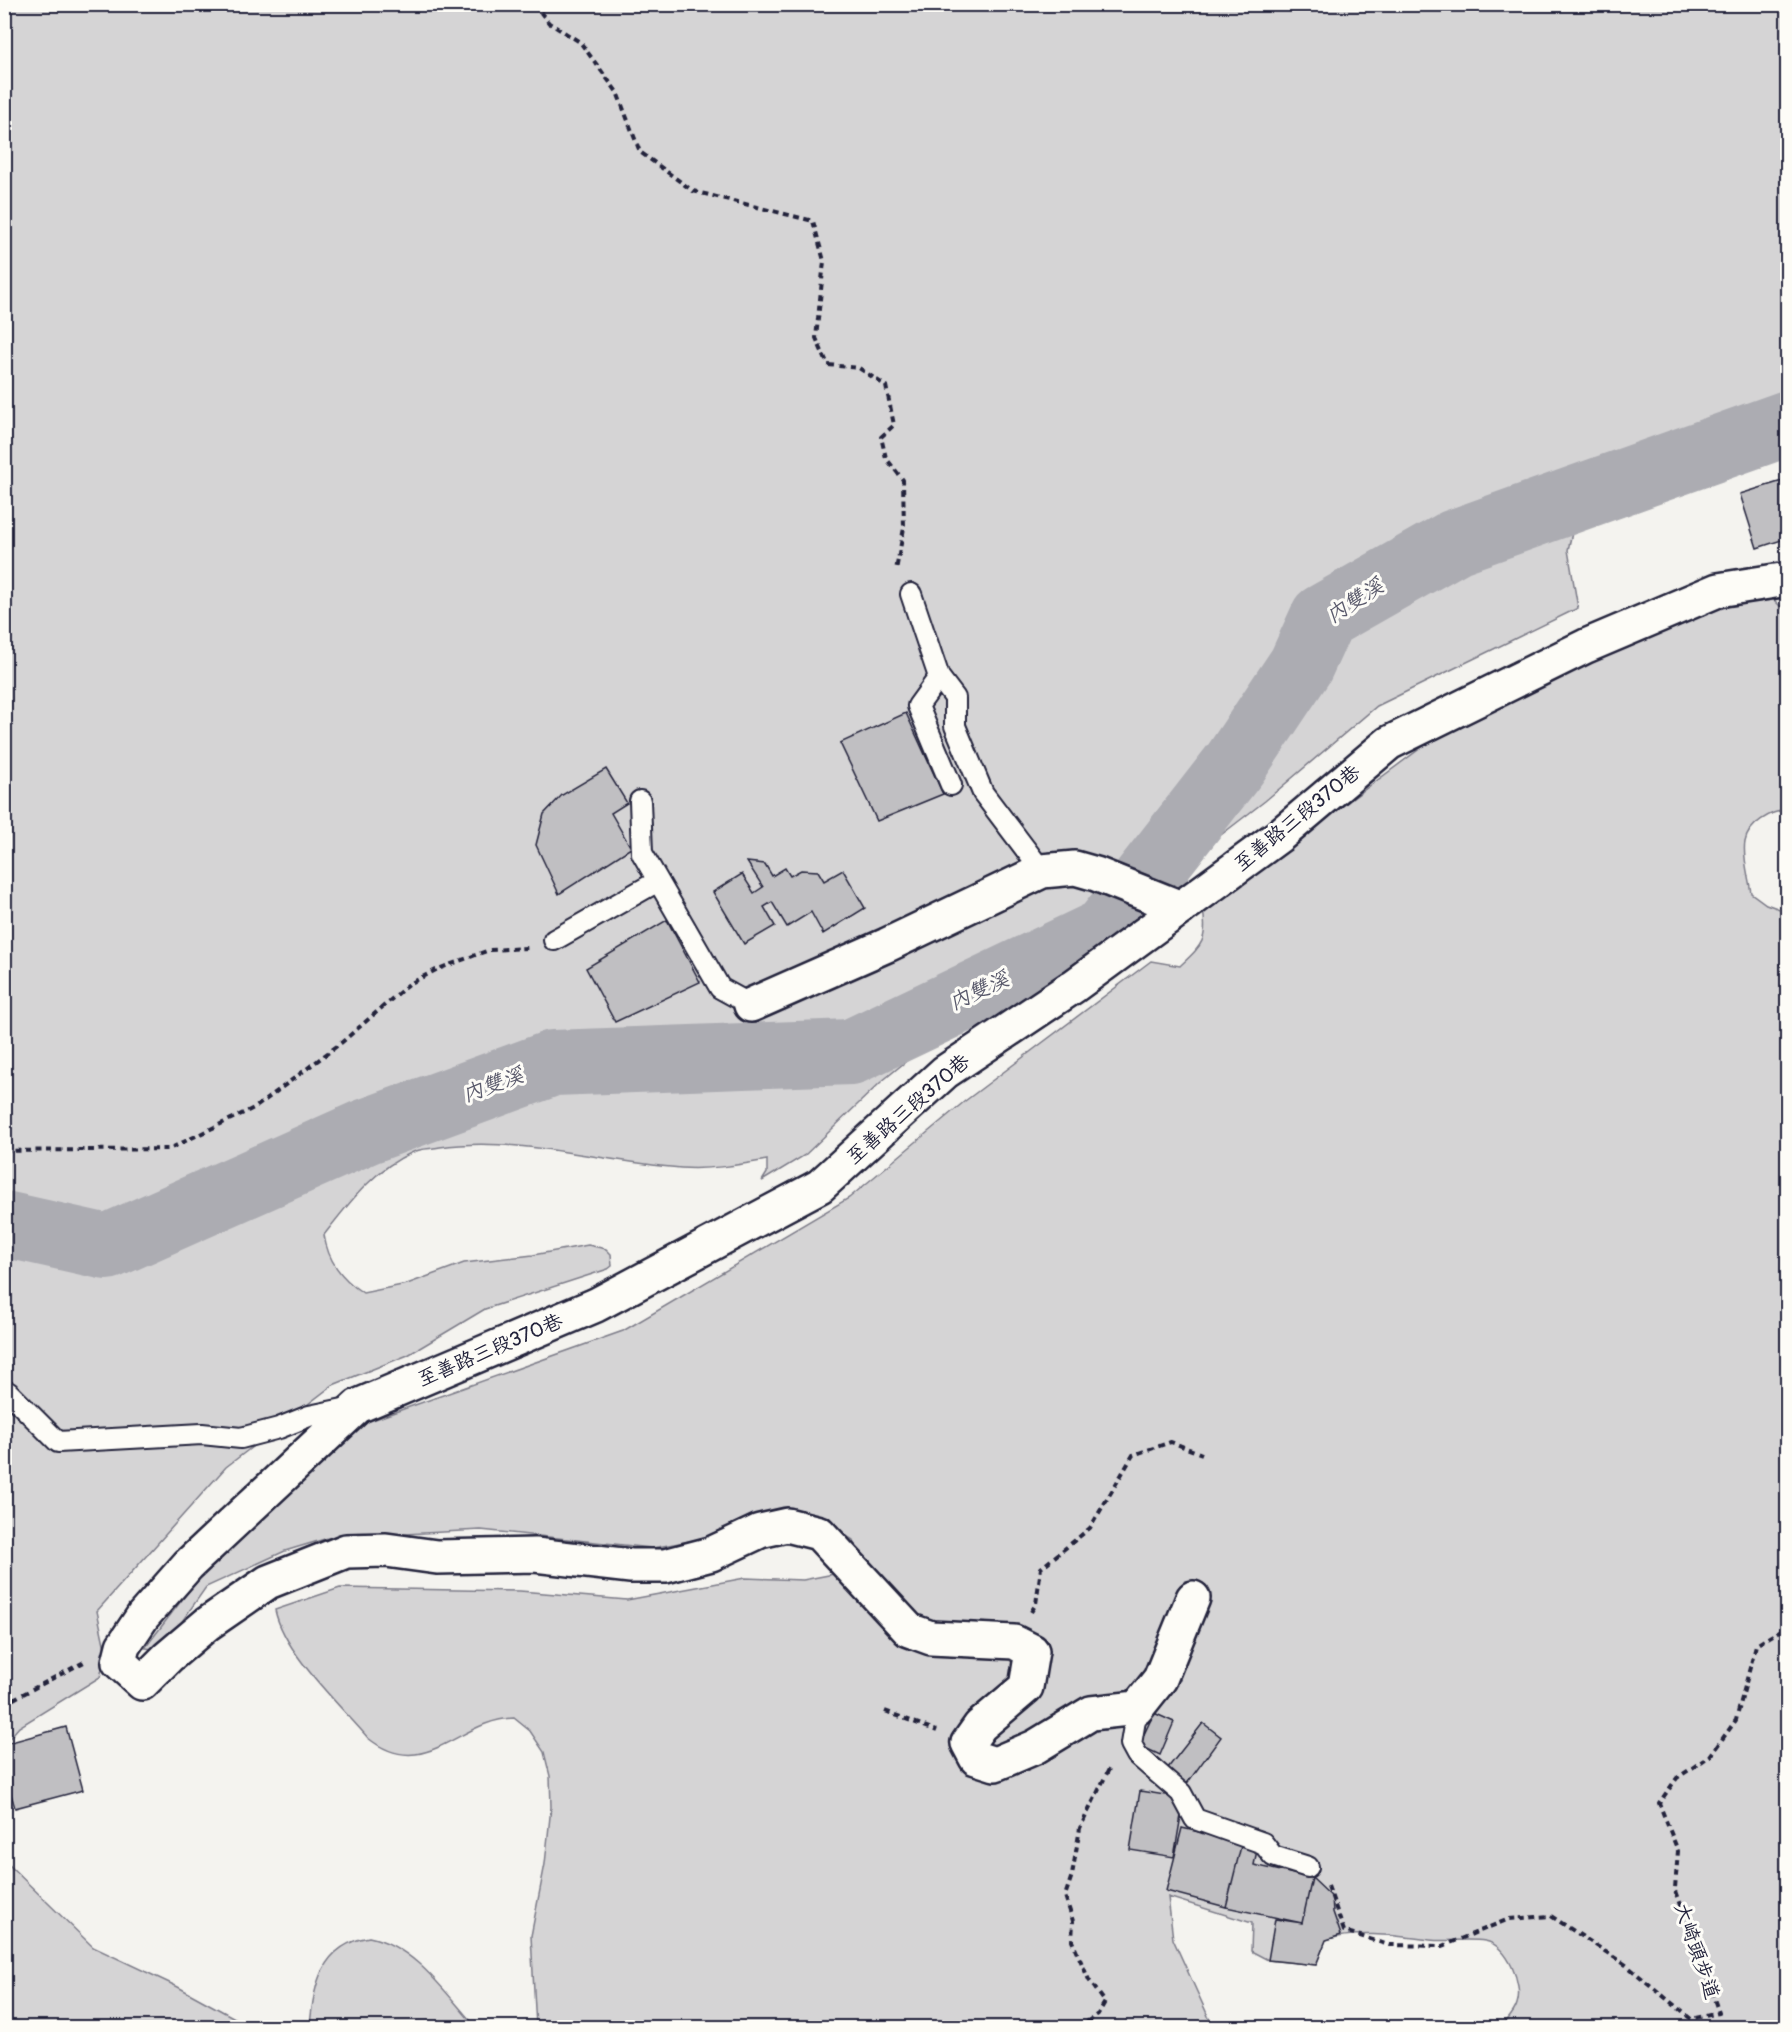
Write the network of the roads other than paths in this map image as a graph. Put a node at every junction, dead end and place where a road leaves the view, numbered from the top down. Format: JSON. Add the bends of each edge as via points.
{"nodes":[{"id":1,"x":1788,"y":579,"type":"edge"},
{"id":2,"x":911,"y":594,"type":"road end"},
{"id":3,"x":939,"y":677,"type":"junction"},
{"id":4,"x":951,"y":785,"type":"dead end"},
{"id":5,"x":640,"y":801,"type":"dead end"},
{"id":6,"x":1042,"y":871,"type":"junction"},
{"id":7,"x":658,"y":881,"type":"junction"},
{"id":8,"x":1182,"y":908,"type":"junction"},
{"id":9,"x":554,"y":940,"type":"road end"},
{"id":10,"x":751,"y":1005,"type":"joint"},
{"id":11,"x":4,"y":1394,"type":"edge"},
{"id":12,"x":358,"y":1406,"type":"junction"},
{"id":13,"x":1193,"y":1598,"type":"dead end"},
{"id":14,"x":1137,"y":1708,"type":"junction"},
{"id":15,"x":1308,"y":1867,"type":"dead end"}],
"edges":[{"from":1,"to":8,"type":"street","name":"至善路三段370巷","via":[[1718,590],[1586,646],[1389,743],[1279,836]]},
{"from":2,"to":3,"type":"lane"},
{"from":3,"to":4,"type":"lane","via":[[918,706]]},
{"from":3,"to":6,"type":"lane","via":[[955,698],[955,726],[983,793]]},
{"from":5,"to":7,"type":"lane","via":[[642,853]]},
{"from":6,"to":8,"type":"street","via":[[1075,868]]},
{"from":6,"to":10,"type":"street"},
{"from":7,"to":9,"type":"lane"},
{"from":7,"to":10,"type":"lane","via":[[720,988]]},
{"from":8,"to":12,"type":"street","name":"至善路三段370巷","via":[[945,1072],[820,1186],[596,1305]]},
{"from":11,"to":12,"type":"lane","via":[[8,1392],[58,1442],[202,1434],[241,1438],[309,1416]]},
{"from":12,"to":14,"type":"street","name":"至善路三段370巷","via":[[188,1565],[143,1616],[123,1646],[119,1662],[142,1683],[207,1624],[268,1581],[346,1551],[386,1550],[437,1557],[535,1554],[631,1566],[665,1566],[711,1554],[760,1531],[788,1526],[819,1533],[909,1630],[932,1638],[1014,1642],[1032,1650],[1026,1687],[980,1726],[968,1743],[976,1758],[996,1764],[1035,1747],[1090,1713]]},
{"from":13,"to":14,"type":"street","via":[[1160,1679]]},
{"from":14,"to":15,"type":"lane","via":[[1131,1744],[1137,1755],[1181,1793],[1195,1819],[1263,1843],[1273,1857]]}]}
